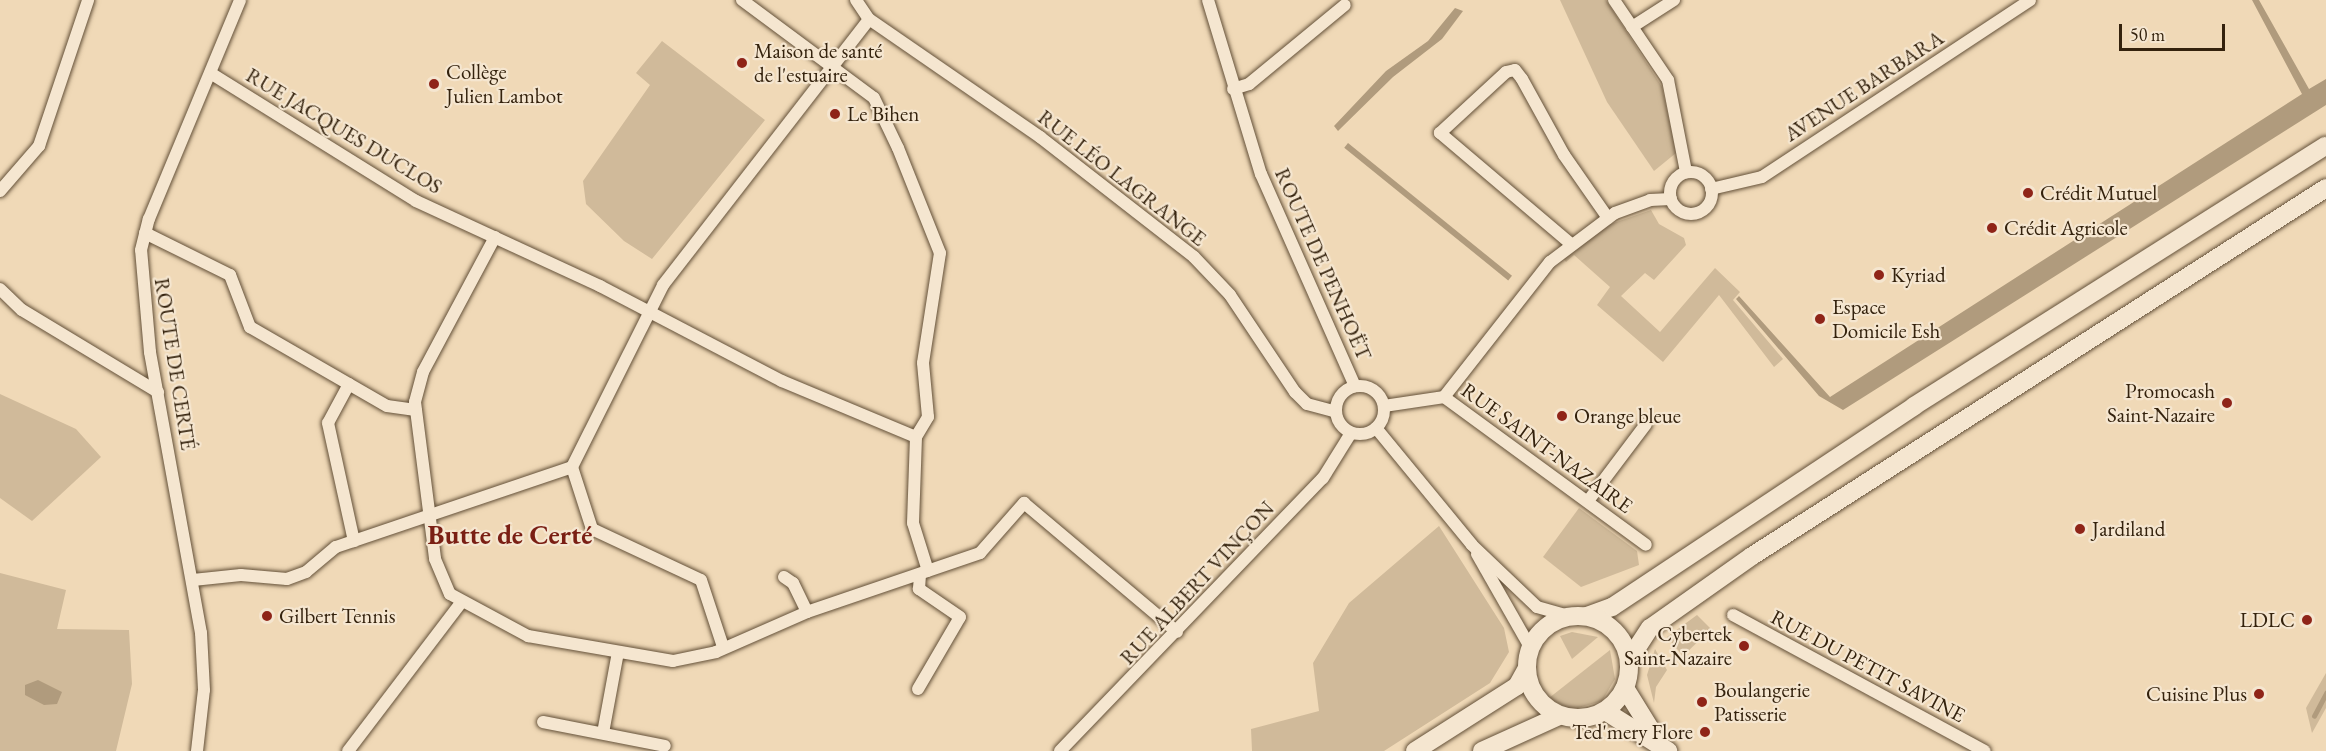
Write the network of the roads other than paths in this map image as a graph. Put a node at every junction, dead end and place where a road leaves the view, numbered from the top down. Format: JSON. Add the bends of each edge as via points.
{"nodes":[{"id":1,"x":88,"y":0,"type":"edge"},
{"id":2,"x":240,"y":0,"type":"edge"},
{"id":3,"x":742,"y":0,"type":"edge"},
{"id":4,"x":856,"y":0,"type":"edge"},
{"id":5,"x":1209,"y":0,"type":"edge"},
{"id":6,"x":1614,"y":0,"type":"edge"},
{"id":7,"x":1674,"y":0,"type":"edge"},
{"id":8,"x":2030,"y":0,"type":"edge"},
{"id":9,"x":1345,"y":5,"type":"dead end"},
{"id":10,"x":868,"y":19,"type":"junction"},
{"id":11,"x":1632,"y":27,"type":"junction"},
{"id":12,"x":834,"y":68,"type":"junction"},
{"id":13,"x":212,"y":74,"type":"junction"},
{"id":14,"x":1233,"y":88,"type":"junction"},
{"id":15,"x":2326,"y":146,"type":"edge"},
{"id":16,"x":1686,"y":172,"type":"junction"},
{"id":17,"x":2326,"y":188,"type":"edge"},
{"id":18,"x":1711,"y":189,"type":"junction"},
{"id":19,"x":0,"y":191,"type":"edge"},
{"id":20,"x":1671,"y":199,"type":"junction"},
{"id":21,"x":1608,"y":218,"type":"junction"},
{"id":22,"x":145,"y":233,"type":"junction"},
{"id":23,"x":495,"y":237,"type":"junction"},
{"id":24,"x":1571,"y":244,"type":"junction"},
{"id":25,"x":0,"y":289,"type":"edge"},
{"id":26,"x":648,"y":310,"type":"junction"},
{"id":27,"x":349,"y":384,"type":"junction"},
{"id":28,"x":1355,"y":386,"type":"junction"},
{"id":29,"x":158,"y":392,"type":"junction"},
{"id":30,"x":1444,"y":397,"type":"junction"},
{"id":31,"x":1384,"y":406,"type":"junction"},
{"id":32,"x":416,"y":410,"type":"junction"},
{"id":33,"x":1336,"y":412,"type":"junction"},
{"id":34,"x":1646,"y":424,"type":"dead end"},
{"id":35,"x":1376,"y":428,"type":"junction"},
{"id":36,"x":1351,"y":433,"type":"junction"},
{"id":37,"x":916,"y":437,"type":"junction"},
{"id":38,"x":572,"y":467,"type":"junction"},
{"id":39,"x":1588,"y":501,"type":"junction"},
{"id":40,"x":430,"y":517,"type":"junction"},
{"id":41,"x":354,"y":541,"type":"junction"},
{"id":42,"x":1472,"y":545,"type":"junction"},
{"id":43,"x":1646,"y":545,"type":"dead end"},
{"id":44,"x":924,"y":573,"type":"junction"},
{"id":45,"x":784,"y":577,"type":"dead end"},
{"id":46,"x":193,"y":580,"type":"junction"},
{"id":47,"x":460,"y":604,"type":"junction"},
{"id":48,"x":807,"y":612,"type":"junction"},
{"id":49,"x":1733,"y":615,"type":"dead end"},
{"id":50,"x":1578,"y":616,"type":"junction"},
{"id":51,"x":1178,"y":632,"type":"junction"},
{"id":52,"x":723,"y":647,"type":"junction"},
{"id":53,"x":1530,"y":647,"type":"junction"},
{"id":54,"x":618,"y":652,"type":"junction"},
{"id":55,"x":1629,"y":660,"type":"junction"},
{"id":56,"x":1526,"y":670,"type":"junction"},
{"id":57,"x":1625,"y":688,"type":"junction"},
{"id":58,"x":918,"y":689,"type":"dead end"},
{"id":59,"x":1605,"y":711,"type":"junction"},
{"id":60,"x":1559,"y":716,"type":"junction"},
{"id":61,"x":543,"y":722,"type":"dead end"},
{"id":62,"x":603,"y":733,"type":"junction"},
{"id":63,"x":665,"y":746,"type":"dead end"},
{"id":64,"x":1664,"y":747,"type":"edge"},
{"id":65,"x":197,"y":751,"type":"edge"},
{"id":66,"x":348,"y":751,"type":"edge"},
{"id":67,"x":1060,"y":751,"type":"edge"},
{"id":68,"x":1415,"y":751,"type":"edge"},
{"id":69,"x":1482,"y":751,"type":"edge"},
{"id":70,"x":1985,"y":751,"type":"edge"}],
"edges":[{"from":1,"to":19,"type":"street","via":[[39,146]]},
{"from":2,"to":13,"type":"street","name":"ROUTE DE CERTÉ"},
{"from":3,"to":12,"type":"street"},
{"from":4,"to":10,"type":"street","name":"RUE LÉO LAGRANGE"},
{"from":5,"to":14,"type":"street","name":"ROUTE DE PENHOËT"},
{"from":6,"to":11,"type":"street"},
{"from":7,"to":11,"type":"street"},
{"from":8,"to":18,"type":"street","name":"AVENUE BARBARA","via":[[1761,177]]},
{"from":9,"to":14,"type":"street","via":[[1249,84]]},
{"from":10,"to":12,"type":"street"},
{"from":10,"to":33,"type":"street","name":"RUE LÉO LAGRANGE","via":[[1040,137],[1194,257],[1230,295],[1295,392],[1307,404]]},
{"from":11,"to":16,"type":"street","via":[[1672,92]]},
{"from":12,"to":26,"type":"street"},
{"from":12,"to":37,"type":"street","via":[[874,98],[940,253],[923,363],[928,417]]},
{"from":13,"to":22,"type":"street","name":"ROUTE DE CERTÉ"},
{"from":13,"to":23,"type":"street","name":"RUE JACQUES DUCLOS","via":[[416,201]]},
{"from":14,"to":28,"type":"street","name":"ROUTE DE PENHOËT","via":[[1284,231]]},
{"from":15,"to":50,"type":"main road","via":[[1914,406],[1612,607]]},
{"from":16,"to":18,"type":"street","via":[[1699,174]]},
{"from":16,"to":20,"type":"street","via":[[1674,180]]},
{"from":17,"to":55,"type":"main road","via":[[1761,550],[1650,628]]},
{"from":18,"to":20,"type":"street","via":[[1709,203],[1699,212],[1685,213]]},
{"from":20,"to":21,"type":"street","via":[[1650,200]]},
{"from":21,"to":24,"type":"street"},
{"from":21,"to":24,"type":"street","via":[[1564,155],[1522,79],[1515,70],[1506,72],[1440,133]]},
{"from":22,"to":27,"type":"street","via":[[230,275],[250,327]]},
{"from":22,"to":29,"type":"street","name":"ROUTE DE CERTÉ","via":[[140,279]]},
{"from":23,"to":26,"type":"street","name":"RUE JACQUES DUCLOS"},
{"from":23,"to":32,"type":"street","via":[[423,372]]},
{"from":24,"to":30,"type":"street","via":[[1519,298]]},
{"from":25,"to":29,"type":"street","via":[[22,310]]},
{"from":26,"to":37,"type":"street","name":"RUE JACQUES DUCLOS","via":[[782,381]]},
{"from":26,"to":38,"type":"street"},
{"from":27,"to":32,"type":"street","via":[[387,406]]},
{"from":27,"to":41,"type":"street","via":[[328,423]]},
{"from":28,"to":31,"type":"street","via":[[1377,392]]},
{"from":28,"to":33,"type":"street","via":[[1339,398]]},
{"from":29,"to":46,"type":"street","name":"ROUTE DE CERTÉ"},
{"from":30,"to":31,"type":"street","name":"RUE SAINT-NAZAIRE"},
{"from":30,"to":39,"type":"street","name":"RUE SAINT-NAZAIRE"},
{"from":31,"to":35,"type":"street"},
{"from":32,"to":40,"type":"street"},
{"from":33,"to":36,"type":"street"},
{"from":34,"to":39,"type":"street"},
{"from":35,"to":36,"type":"street"},
{"from":35,"to":42,"type":"street"},
{"from":36,"to":51,"type":"street","name":"RUE ALBERT VINÇON","via":[[1323,478]]},
{"from":37,"to":44,"type":"street","via":[[914,523]]},
{"from":38,"to":40,"type":"street"},
{"from":38,"to":52,"type":"street","via":[[592,529],[701,580]]},
{"from":39,"to":43,"type":"street","name":"RUE SAINT-NAZAIRE"},
{"from":40,"to":41,"type":"street"},
{"from":40,"to":47,"type":"street","via":[[440,577]]},
{"from":41,"to":46,"type":"street","via":[[331,549],[306,572],[287,579],[241,575]]},
{"from":42,"to":50,"type":"street","via":[[1537,607]]},
{"from":42,"to":53,"type":"street"},
{"from":44,"to":48,"type":"street"},
{"from":44,"to":51,"type":"street","via":[[980,553],[1024,503]]},
{"from":44,"to":58,"type":"street","via":[[919,589],[960,617]]},
{"from":45,"to":48,"type":"street","via":[[793,583]]},
{"from":46,"to":65,"type":"street","name":"ROUTE DE CERTÉ","via":[[204,690]]},
{"from":47,"to":54,"type":"street","via":[[509,631]]},
{"from":47,"to":66,"type":"street"},
{"from":48,"to":52,"type":"street"},
{"from":49,"to":70,"type":"street","name":"RUE DU PETIT SAVINE"},
{"from":50,"to":53,"type":"main road","via":[[1546,626]]},
{"from":50,"to":55,"type":"main road","via":[[1616,633]]},
{"from":51,"to":67,"type":"street","name":"RUE ALBERT VINÇON"},
{"from":52,"to":54,"type":"street","via":[[683,660]]},
{"from":53,"to":56,"type":"main road"},
{"from":54,"to":62,"type":"street"},
{"from":55,"to":57,"type":"main road"},
{"from":56,"to":60,"type":"main road","via":[[1534,695]]},
{"from":56,"to":68,"type":"main road","via":[[1517,686]]},
{"from":57,"to":59,"type":"main road"},
{"from":57,"to":64,"type":"main road"},
{"from":59,"to":60,"type":"main road","via":[[1583,719]]},
{"from":59,"to":64,"type":"main road"},
{"from":60,"to":69,"type":"main road"},
{"from":61,"to":62,"type":"street"},
{"from":62,"to":63,"type":"street"}]}
